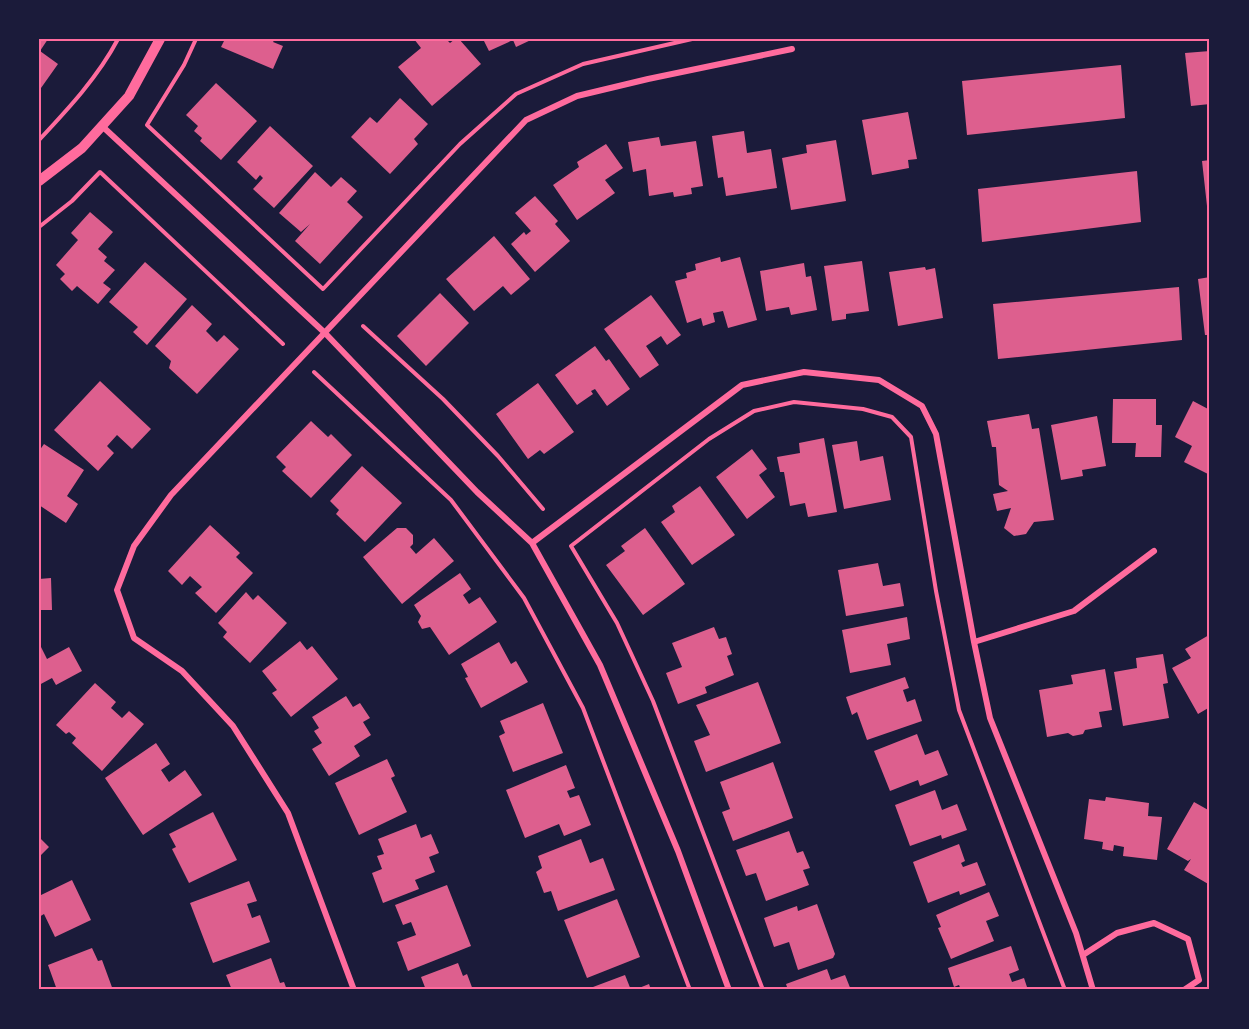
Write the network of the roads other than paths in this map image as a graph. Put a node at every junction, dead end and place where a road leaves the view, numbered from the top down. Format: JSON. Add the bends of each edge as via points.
{"nodes":[{"id":1,"x":160,"y":39,"type":"edge"},
{"id":2,"x":792,"y":50,"type":"dead end"},
{"id":3,"x":102,"y":126,"type":"junction"},
{"id":4,"x":39,"y":181,"type":"edge"},
{"id":5,"x":325,"y":333,"type":"junction"},
{"id":6,"x":532,"y":543,"type":"junction"},
{"id":7,"x":1154,"y":551,"type":"dead end"},
{"id":8,"x":974,"y":642,"type":"junction"},
{"id":9,"x":1083,"y":955,"type":"junction"},
{"id":10,"x":354,"y":990,"type":"edge"},
{"id":11,"x":729,"y":990,"type":"edge"},
{"id":12,"x":1093,"y":990,"type":"edge"},
{"id":13,"x":1184,"y":990,"type":"edge"}],
"edges":[{"from":1,"to":3,"type":"street","via":[[129,96]]},
{"from":2,"to":5,"type":"street","via":[[577,96],[525,120]]},
{"from":3,"to":4,"type":"street","via":[[82,148]]},
{"from":3,"to":5,"type":"street"},
{"from":5,"to":6,"type":"street","via":[[477,492]]},
{"from":5,"to":10,"type":"street","via":[[171,495],[134,546],[117,590],[134,638],[182,671],[232,726],[288,813]]},
{"from":6,"to":8,"type":"street","via":[[742,385],[804,372],[879,380],[922,406],[936,434]]},
{"from":6,"to":11,"type":"street","via":[[600,665],[678,851]]},
{"from":7,"to":8,"type":"street","via":[[1074,610]]},
{"from":8,"to":9,"type":"street","via":[[990,718]]},
{"from":9,"to":12,"type":"street"},
{"from":9,"to":13,"type":"street","via":[[1117,933],[1154,923],[1188,939],[1199,980]]}]}
